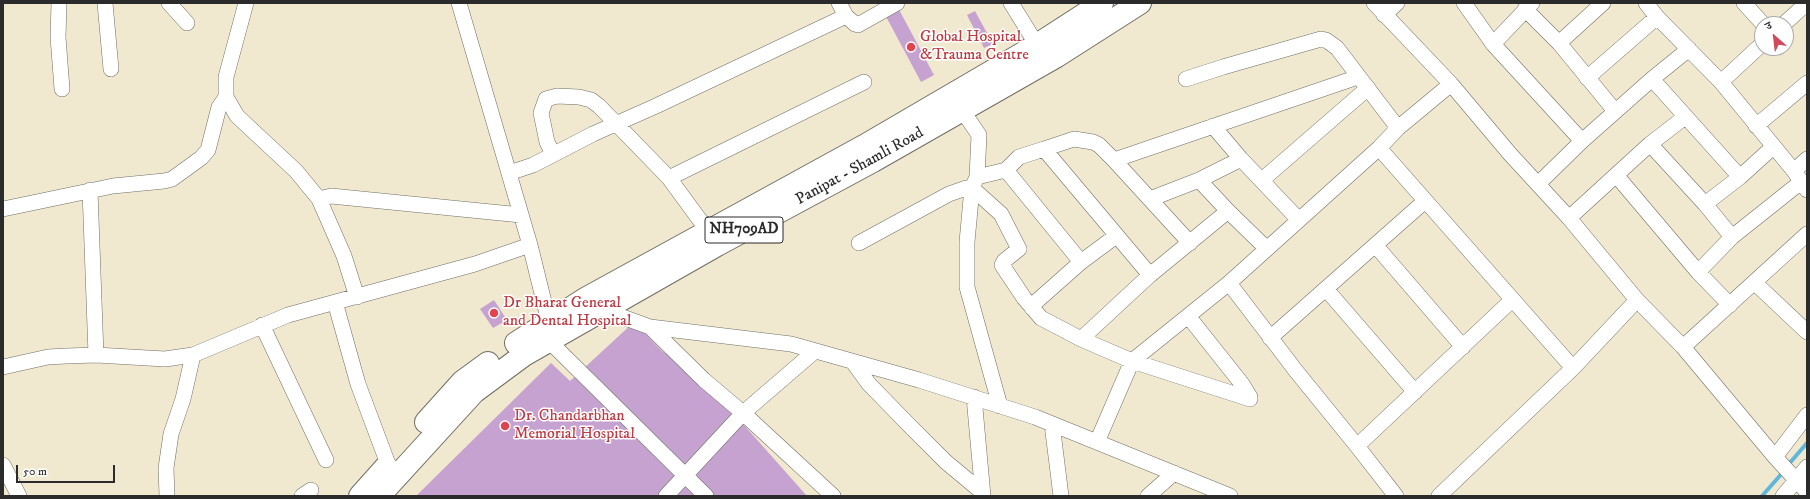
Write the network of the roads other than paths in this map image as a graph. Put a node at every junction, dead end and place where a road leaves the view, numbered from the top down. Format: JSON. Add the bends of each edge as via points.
{"nodes":[{"id":1,"x":59,"y":3,"type":"edge"},
{"id":2,"x":105,"y":3,"type":"edge"},
{"id":3,"x":169,"y":3,"type":"edge"},
{"id":4,"x":246,"y":3,"type":"edge"},
{"id":5,"x":459,"y":3,"type":"edge"},
{"id":6,"x":897,"y":3,"type":"edge"},
{"id":7,"x":1011,"y":3,"type":"edge"},
{"id":8,"x":1102,"y":3,"type":"edge"},
{"id":9,"x":1140,"y":3,"type":"edge"},
{"id":10,"x":1374,"y":3,"type":"edge"},
{"id":11,"x":1397,"y":3,"type":"edge"},
{"id":12,"x":1604,"y":3,"type":"edge"},
{"id":13,"x":1646,"y":3,"type":"edge"},
{"id":14,"x":1744,"y":3,"type":"edge"},
{"id":15,"x":1807,"y":4,"type":"edge"},
{"id":16,"x":1468,"y":5,"type":"edge"},
{"id":17,"x":1528,"y":6,"type":"edge"},
{"id":18,"x":1587,"y":8,"type":"edge"},
{"id":19,"x":843,"y":10,"type":"edge"},
{"id":20,"x":1384,"y":15,"type":"junction"},
{"id":21,"x":1756,"y":16,"type":"edge"},
{"id":22,"x":1793,"y":16,"type":"edge"},
{"id":23,"x":1657,"y":17,"type":"junction"},
{"id":24,"x":187,"y":23,"type":"dead end"},
{"id":25,"x":1559,"y":43,"type":"junction"},
{"id":26,"x":1493,"y":44,"type":"junction"},
{"id":27,"x":1689,"y":49,"type":"junction"},
{"id":28,"x":1754,"y":51,"type":"edge"},
{"id":29,"x":1042,"y":53,"type":"junction"},
{"id":30,"x":111,"y":69,"type":"dead end"},
{"id":31,"x":1587,"y":78,"type":"junction"},
{"id":32,"x":1186,"y":79,"type":"dead end"},
{"id":33,"x":1652,"y":79,"type":"junction"},
{"id":34,"x":864,"y":82,"type":"dead end"},
{"id":35,"x":1721,"y":82,"type":"junction"},
{"id":36,"x":1363,"y":83,"type":"junction"},
{"id":37,"x":1807,"y":83,"type":"edge"},
{"id":38,"x":1451,"y":84,"type":"junction"},
{"id":39,"x":62,"y":89,"type":"dead end"},
{"id":40,"x":226,"y":97,"type":"junction"},
{"id":41,"x":962,"y":110,"type":"junction"},
{"id":42,"x":1615,"y":111,"type":"junction"},
{"id":43,"x":1684,"y":117,"type":"junction"},
{"id":44,"x":616,"y":124,"type":"junction"},
{"id":45,"x":1213,"y":126,"type":"junction"},
{"id":46,"x":1756,"y":126,"type":"junction"},
{"id":47,"x":1398,"y":128,"type":"junction"},
{"id":48,"x":1582,"y":141,"type":"junction"},
{"id":49,"x":1650,"y":144,"type":"junction"},
{"id":50,"x":1773,"y":147,"type":"junction"},
{"id":51,"x":1379,"y":148,"type":"junction"},
{"id":52,"x":1044,"y":149,"type":"junction"},
{"id":53,"x":552,"y":154,"type":"junction"},
{"id":54,"x":1240,"y":159,"type":"junction"},
{"id":55,"x":1807,"y":159,"type":"edge"},
{"id":56,"x":1114,"y":160,"type":"junction"},
{"id":57,"x":1006,"y":170,"type":"junction"},
{"id":58,"x":509,"y":173,"type":"junction"},
{"id":59,"x":1616,"y":175,"type":"junction"},
{"id":60,"x":1740,"y":177,"type":"junction"},
{"id":61,"x":669,"y":178,"type":"junction"},
{"id":62,"x":1199,"y":180,"type":"junction"},
{"id":63,"x":1262,"y":180,"type":"junction"},
{"id":64,"x":1801,"y":181,"type":"edge"},
{"id":65,"x":974,"y":182,"type":"junction"},
{"id":66,"x":1538,"y":184,"type":"junction"},
{"id":67,"x":90,"y":190,"type":"junction"},
{"id":68,"x":319,"y":199,"type":"junction"},
{"id":69,"x":1150,"y":199,"type":"junction"},
{"id":70,"x":1426,"y":201,"type":"junction"},
{"id":71,"x":1705,"y":204,"type":"junction"},
{"id":72,"x":3,"y":210,"type":"edge"},
{"id":73,"x":1228,"y":211,"type":"junction"},
{"id":74,"x":521,"y":215,"type":"junction"},
{"id":75,"x":1569,"y":218,"type":"junction"},
{"id":76,"x":1299,"y":220,"type":"junction"},
{"id":77,"x":1807,"y":234,"type":"edge"},
{"id":78,"x":1116,"y":236,"type":"junction"},
{"id":79,"x":1732,"y":237,"type":"junction"},
{"id":80,"x":712,"y":238,"type":"junction"},
{"id":81,"x":858,"y":243,"type":"dead end"},
{"id":82,"x":1190,"y":243,"type":"junction"},
{"id":83,"x":530,"y":245,"type":"junction"},
{"id":84,"x":1376,"y":246,"type":"junction"},
{"id":85,"x":1266,"y":248,"type":"junction"},
{"id":86,"x":1081,"y":262,"type":"junction"},
{"id":87,"x":1698,"y":272,"type":"junction"},
{"id":88,"x":1150,"y":275,"type":"junction"},
{"id":89,"x":1229,"y":283,"type":"junction"},
{"id":90,"x":1755,"y":283,"type":"junction"},
{"id":91,"x":1326,"y":289,"type":"junction"},
{"id":92,"x":357,"y":296,"type":"junction"},
{"id":93,"x":1512,"y":300,"type":"junction"},
{"id":94,"x":1637,"y":300,"type":"junction"},
{"id":95,"x":335,"y":302,"type":"junction"},
{"id":96,"x":593,"y":304,"type":"junction"},
{"id":97,"x":1730,"y":305,"type":"junction"},
{"id":98,"x":1032,"y":308,"type":"junction"},
{"id":99,"x":1188,"y":316,"type":"junction"},
{"id":100,"x":262,"y":325,"type":"junction"},
{"id":101,"x":650,"y":327,"type":"junction"},
{"id":102,"x":549,"y":331,"type":"junction"},
{"id":103,"x":1807,"y":332,"type":"edge"},
{"id":104,"x":1270,"y":338,"type":"junction"},
{"id":105,"x":1081,"y":339,"type":"junction"},
{"id":106,"x":1462,"y":347,"type":"junction"},
{"id":107,"x":1683,"y":347,"type":"junction"},
{"id":108,"x":815,"y":351,"type":"junction"},
{"id":109,"x":96,"y":355,"type":"junction"},
{"id":110,"x":193,"y":355,"type":"junction"},
{"id":111,"x":1132,"y":361,"type":"junction"},
{"id":112,"x":853,"y":362,"type":"junction"},
{"id":113,"x":3,"y":367,"type":"edge"},
{"id":114,"x":1572,"y":368,"type":"junction"},
{"id":115,"x":1415,"y":392,"type":"junction"},
{"id":116,"x":974,"y":397,"type":"junction"},
{"id":117,"x":1000,"y":406,"type":"junction"},
{"id":118,"x":743,"y":413,"type":"junction"},
{"id":119,"x":1807,"y":415,"type":"edge"},
{"id":120,"x":1052,"y":424,"type":"junction"},
{"id":121,"x":1097,"y":442,"type":"junction"},
{"id":122,"x":1357,"y":446,"type":"junction"},
{"id":123,"x":1775,"y":457,"type":"junction"},
{"id":124,"x":326,"y":460,"type":"dead end"},
{"id":125,"x":3,"y":465,"type":"edge"},
{"id":126,"x":1807,"y":467,"type":"edge"},
{"id":127,"x":394,"y":469,"type":"junction"},
{"id":128,"x":1174,"y":473,"type":"junction"},
{"id":129,"x":686,"y":476,"type":"junction"},
{"id":130,"x":1796,"y":480,"type":"junction"},
{"id":131,"x":1807,"y":492,"type":"edge"},
{"id":132,"x":370,"y":494,"type":"edge"},
{"id":133,"x":982,"y":494,"type":"edge"},
{"id":134,"x":19,"y":496,"type":"edge"},
{"id":135,"x":167,"y":496,"type":"edge"},
{"id":136,"x":666,"y":496,"type":"edge"},
{"id":137,"x":706,"y":496,"type":"edge"},
{"id":138,"x":833,"y":496,"type":"edge"},
{"id":139,"x":1061,"y":496,"type":"edge"},
{"id":140,"x":1148,"y":496,"type":"edge"},
{"id":141,"x":1230,"y":496,"type":"edge"},
{"id":142,"x":1396,"y":496,"type":"edge"},
{"id":143,"x":1439,"y":496,"type":"edge"},
{"id":144,"x":1784,"y":496,"type":"edge"}],
"edges":[{"from":1,"to":39,"type":"street","via":[[58,37]]},
{"from":2,"to":30,"type":"street"},
{"from":3,"to":24,"type":"street"},
{"from":4,"to":40,"type":"street","via":[[226,77]]},
{"from":5,"to":58,"type":"street"},
{"from":6,"to":19,"type":"street","via":[[858,25]]},
{"from":7,"to":29,"type":"street"},
{"from":8,"to":29,"type":"highway","name":"Panipat - Shamli Road","number":"NH709AD"},
{"from":9,"to":29,"type":"highway","name":"Panipat - Shamli Road","number":"NH709AD"},
{"from":10,"to":20,"type":"street"},
{"from":11,"to":20,"type":"street"},
{"from":12,"to":18,"type":"street"},
{"from":13,"to":23,"type":"street"},
{"from":14,"to":21,"type":"street"},
{"from":15,"to":22,"type":"street"},
{"from":16,"to":26,"type":"street"},
{"from":17,"to":25,"type":"street"},
{"from":17,"to":26,"type":"street"},
{"from":18,"to":25,"type":"street"},
{"from":19,"to":44,"type":"street"},
{"from":20,"to":38,"type":"street"},
{"from":23,"to":27,"type":"street"},
{"from":23,"to":31,"type":"street"},
{"from":25,"to":31,"type":"street"},
{"from":26,"to":48,"type":"street"},
{"from":27,"to":33,"type":"street"},
{"from":27,"to":35,"type":"street"},
{"from":28,"to":35,"type":"street"},
{"from":29,"to":41,"type":"highway","name":"Panipat - Shamli Road","number":"NH709AD"},
{"from":29,"to":80,"type":"highway","name":"Panipat - Shamli Road","number":"NH709AD","via":[[864,146]]},
{"from":31,"to":42,"type":"street"},
{"from":32,"to":36,"type":"street","via":[[1321,39],[1337,48]]},
{"from":33,"to":42,"type":"street"},
{"from":33,"to":43,"type":"street"},
{"from":34,"to":61,"type":"street"},
{"from":35,"to":46,"type":"street"},
{"from":36,"to":45,"type":"street"},
{"from":36,"to":47,"type":"street"},
{"from":36,"to":63,"type":"street"},
{"from":37,"to":46,"type":"street"},
{"from":38,"to":47,"type":"street"},
{"from":38,"to":66,"type":"street"},
{"from":40,"to":67,"type":"street","via":[[219,107],[208,150],[172,179]]},
{"from":40,"to":68,"type":"street","via":[[237,116],[296,171]]},
{"from":41,"to":65,"type":"street","via":[[978,135]]},
{"from":41,"to":80,"type":"highway","name":"Panipat - Shamli Road","number":"NH709AD","via":[[873,161]]},
{"from":42,"to":48,"type":"street"},
{"from":43,"to":49,"type":"street"},
{"from":43,"to":60,"type":"street"},
{"from":44,"to":53,"type":"street"},
{"from":44,"to":53,"type":"street","via":[[591,100],[549,97],[541,113]]},
{"from":44,"to":61,"type":"street"},
{"from":45,"to":54,"type":"street"},
{"from":45,"to":56,"type":"street"},
{"from":46,"to":50,"type":"street"},
{"from":47,"to":51,"type":"street"},
{"from":48,"to":66,"type":"street"},
{"from":49,"to":59,"type":"street"},
{"from":49,"to":71,"type":"street"},
{"from":50,"to":60,"type":"street"},
{"from":50,"to":64,"type":"street"},
{"from":51,"to":70,"type":"street"},
{"from":51,"to":76,"type":"street"},
{"from":52,"to":56,"type":"street","via":[[1074,139],[1099,145]]},
{"from":52,"to":57,"type":"street","via":[[1019,157]]},
{"from":52,"to":78,"type":"street"},
{"from":53,"to":58,"type":"street","via":[[533,165]]},
{"from":54,"to":62,"type":"street"},
{"from":54,"to":63,"type":"street"},
{"from":55,"to":64,"type":"street"},
{"from":56,"to":69,"type":"street"},
{"from":57,"to":65,"type":"street"},
{"from":57,"to":86,"type":"street"},
{"from":58,"to":74,"type":"street"},
{"from":59,"to":75,"type":"street"},
{"from":59,"to":87,"type":"street"},
{"from":60,"to":71,"type":"street"},
{"from":61,"to":80,"type":"street"},
{"from":62,"to":69,"type":"street"},
{"from":62,"to":73,"type":"street"},
{"from":63,"to":76,"type":"street"},
{"from":64,"to":79,"type":"street"},
{"from":65,"to":81,"type":"street"},
{"from":65,"to":98,"type":"street","via":[[998,210],[1019,248],[1019,251],[1002,265]]},
{"from":65,"to":117,"type":"street","via":[[967,242],[967,287]]},
{"from":66,"to":75,"type":"street"},
{"from":67,"to":72,"type":"street"},
{"from":67,"to":109,"type":"street"},
{"from":68,"to":74,"type":"street","via":[[331,196]]},
{"from":68,"to":92,"type":"street","via":[[344,256]]},
{"from":69,"to":82,"type":"street"},
{"from":70,"to":84,"type":"street"},
{"from":70,"to":93,"type":"street"},
{"from":71,"to":79,"type":"street"},
{"from":73,"to":82,"type":"street"},
{"from":73,"to":85,"type":"street"},
{"from":74,"to":83,"type":"street"},
{"from":75,"to":94,"type":"street"},
{"from":76,"to":85,"type":"street"},
{"from":77,"to":90,"type":"street"},
{"from":78,"to":86,"type":"street"},
{"from":78,"to":88,"type":"street"},
{"from":79,"to":87,"type":"street"},
{"from":80,"to":96,"type":"highway","name":"Panipat - Shamli Road","number":"NH709AD"},
{"from":82,"to":88,"type":"street"},
{"from":83,"to":92,"type":"street","via":[[475,264]]},
{"from":83,"to":102,"type":"street"},
{"from":84,"to":91,"type":"street"},
{"from":84,"to":106,"type":"street"},
{"from":85,"to":89,"type":"street"},
{"from":86,"to":98,"type":"street"},
{"from":87,"to":97,"type":"street"},
{"from":88,"to":105,"type":"street"},
{"from":89,"to":99,"type":"street"},
{"from":89,"to":104,"type":"street"},
{"from":90,"to":97,"type":"street"},
{"from":90,"to":103,"type":"street"},
{"from":91,"to":104,"type":"street"},
{"from":91,"to":115,"type":"street"},
{"from":92,"to":95,"type":"street"},
{"from":93,"to":106,"type":"street"},
{"from":93,"to":114,"type":"street"},
{"from":94,"to":107,"type":"street"},
{"from":94,"to":114,"type":"street"},
{"from":95,"to":100,"type":"street"},
{"from":95,"to":127,"type":"street","via":[[358,384]]},
{"from":96,"to":101,"type":"street"},
{"from":96,"to":102,"type":"highway","name":"Panipat - Shamli Road","number":"NH709AD"},
{"from":97,"to":107,"type":"street"},
{"from":98,"to":105,"type":"street","via":[[1041,318]]},
{"from":99,"to":111,"type":"street"},
{"from":99,"to":111,"type":"street","via":[[1242,384],[1250,399]]},
{"from":100,"to":110,"type":"street"},
{"from":100,"to":124,"type":"street"},
{"from":101,"to":108,"type":"street","via":[[791,344]]},
{"from":101,"to":118,"type":"street","via":[[704,380]]},
{"from":102,"to":127,"type":"highway","name":"Panipat - Shamli Road","number":"NH709AD","via":[[513,344],[462,382]]},
{"from":102,"to":129,"type":"street"},
{"from":104,"to":122,"type":"street"},
{"from":105,"to":111,"type":"street"},
{"from":106,"to":115,"type":"street"},
{"from":107,"to":123,"type":"street"},
{"from":108,"to":112,"type":"street"},
{"from":108,"to":118,"type":"street"},
{"from":109,"to":110,"type":"street","via":[[165,359]]},
{"from":109,"to":113,"type":"street","via":[[48,357]]},
{"from":110,"to":135,"type":"street","via":[[183,399],[171,434],[166,468]]},
{"from":111,"to":121,"type":"street"},
{"from":112,"to":116,"type":"street"},
{"from":112,"to":133,"type":"street","via":[[869,384],[946,462]]},
{"from":114,"to":143,"type":"street"},
{"from":115,"to":122,"type":"street"},
{"from":116,"to":117,"type":"street"},
{"from":116,"to":133,"type":"street"},
{"from":117,"to":120,"type":"street"},
{"from":118,"to":129,"type":"street"},
{"from":118,"to":138,"type":"street"},
{"from":119,"to":123,"type":"street"},
{"from":120,"to":121,"type":"street"},
{"from":120,"to":139,"type":"street"},
{"from":121,"to":128,"type":"street"},
{"from":122,"to":142,"type":"street"},
{"from":123,"to":130,"type":"street"},
{"from":125,"to":134,"type":"street"},
{"from":126,"to":130,"type":"street"},
{"from":127,"to":132,"type":"highway","name":"Panipat - Shamli Road","number":"NH709AD"},
{"from":128,"to":140,"type":"street"},
{"from":128,"to":141,"type":"street"},
{"from":129,"to":136,"type":"street"},
{"from":129,"to":137,"type":"street"},
{"from":130,"to":131,"type":"street"},
{"from":130,"to":144,"type":"street"}]}
